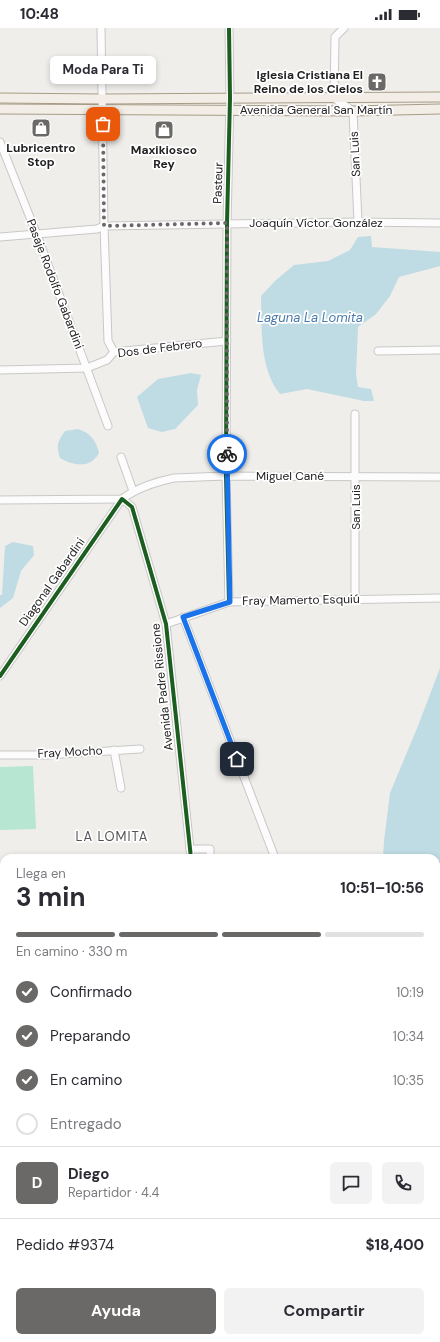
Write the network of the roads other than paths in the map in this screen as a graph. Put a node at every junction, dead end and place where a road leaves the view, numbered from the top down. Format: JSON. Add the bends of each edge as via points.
{"nodes":[{"id":1,"x":101,"y":28,"type":"edge"},
{"id":2,"x":229,"y":28,"type":"edge"},
{"id":3,"x":344,"y":28,"type":"edge"},
{"id":4,"x":0,"y":98,"type":"edge"},
{"id":5,"x":230,"y":98,"type":"junction"},
{"id":6,"x":334,"y":98,"type":"junction"},
{"id":7,"x":440,"y":98,"type":"edge"},
{"id":8,"x":103,"y":99,"type":"junction"},
{"id":9,"x":0,"y":109,"type":"edge"},
{"id":10,"x":103,"y":109,"type":"junction"},
{"id":11,"x":440,"y":109,"type":"edge"},
{"id":12,"x":230,"y":110,"type":"junction"},
{"id":13,"x":353,"y":111,"type":"junction"},
{"id":14,"x":0,"y":142,"type":"edge"},
{"id":15,"x":358,"y":222,"type":"junction"},
{"id":16,"x":227,"y":223,"type":"junction"},
{"id":17,"x":440,"y":223,"type":"edge"},
{"id":18,"x":104,"y":226,"type":"junction"},
{"id":19,"x":37,"y":235,"type":"junction"},
{"id":20,"x":0,"y":237,"type":"edge"},
{"id":21,"x":227,"y":341,"type":"junction"},
{"id":22,"x":440,"y":350,"type":"edge"},
{"id":23,"x":378,"y":351,"type":"dead end"},
{"id":24,"x":114,"y":352,"type":"junction"},
{"id":25,"x":86,"y":368,"type":"junction"},
{"id":26,"x":0,"y":370,"type":"edge"},
{"id":27,"x":355,"y":414,"type":"dead end"},
{"id":28,"x":108,"y":426,"type":"dead end"},
{"id":29,"x":121,"y":458,"type":"dead end"},
{"id":30,"x":226,"y":476,"type":"junction"},
{"id":31,"x":356,"y":476,"type":"junction"},
{"id":32,"x":440,"y":477,"type":"edge"},
{"id":33,"x":133,"y":491,"type":"junction"},
{"id":34,"x":122,"y":499,"type":"junction"},
{"id":35,"x":0,"y":500,"type":"edge"},
{"id":36,"x":440,"y":598,"type":"edge"},
{"id":37,"x":355,"y":599,"type":"junction"},
{"id":38,"x":230,"y":602,"type":"junction"},
{"id":39,"x":183,"y":617,"type":"junction"},
{"id":40,"x":166,"y":624,"type":"junction"},
{"id":41,"x":0,"y":676,"type":"edge"},
{"id":42,"x":140,"y":748,"type":"dead end"},
{"id":43,"x":114,"y":750,"type":"junction"},
{"id":44,"x":0,"y":755,"type":"edge"},
{"id":45,"x":121,"y":788,"type":"dead end"},
{"id":46,"x":190,"y":849,"type":"junction"},
{"id":47,"x":191,"y":854,"type":"edge"},
{"id":48,"x":210,"y":854,"type":"edge"},
{"id":49,"x":273,"y":854,"type":"edge"}],
"edges":[{"from":1,"to":8,"type":"street"},
{"from":2,"to":5,"type":"street","name":"Pasteur"},
{"from":3,"to":6,"type":"street","via":[[335,37]]},
{"from":4,"to":8,"type":"main road","name":"Avenida General San Martín"},
{"from":5,"to":6,"type":"main road","name":"Avenida General San Martín"},
{"from":5,"to":8,"type":"main road","name":"Avenida General San Martín"},
{"from":5,"to":12,"type":"street","name":"Pasteur"},
{"from":6,"to":7,"type":"main road","name":"Avenida General San Martín"},
{"from":6,"to":13,"type":"street"},
{"from":8,"to":10,"type":"street"},
{"from":9,"to":10,"type":"main road","name":"Avenida General San Martín"},
{"from":10,"to":12,"type":"main road","name":"Avenida General San Martín"},
{"from":10,"to":18,"type":"street"},
{"from":11,"to":13,"type":"main road","name":"Avenida General San Martín"},
{"from":12,"to":13,"type":"main road","name":"Avenida General San Martín"},
{"from":12,"to":16,"type":"street","name":"Pasteur"},
{"from":13,"to":15,"type":"street","name":"San Luis"},
{"from":14,"to":19,"type":"street","name":"Pasaje Rodolfo Gabardini"},
{"from":15,"to":16,"type":"street","name":"Joaquín Víctor González"},
{"from":15,"to":17,"type":"street","name":"Joaquín Víctor González"},
{"from":16,"to":18,"type":"street","name":"Joaquín Víctor González"},
{"from":16,"to":21,"type":"street","name":"Pasteur"},
{"from":18,"to":19,"type":"street","name":"Joaquín Víctor González"},
{"from":18,"to":24,"type":"street","via":[[108,341]]},
{"from":19,"to":20,"type":"street","name":"Joaquín Víctor González"},
{"from":19,"to":25,"type":"street","name":"Pasaje Rodolfo Gabardini"},
{"from":21,"to":24,"type":"street","name":"Dos de Febrero"},
{"from":21,"to":30,"type":"street","name":"Pasteur"},
{"from":22,"to":23,"type":"street"},
{"from":24,"to":25,"type":"street","name":"Dos de Febrero","via":[[107,360]]},
{"from":25,"to":26,"type":"street","name":"Dos de Febrero"},
{"from":25,"to":28,"type":"street","name":"Pasaje Rodolfo Gabardini"},
{"from":27,"to":31,"type":"street","name":"San Luis"},
{"from":29,"to":33,"type":"street"},
{"from":30,"to":31,"type":"street","name":"Miguel Cané"},
{"from":30,"to":33,"type":"street","name":"Miguel Cané","via":[[174,478]]},
{"from":30,"to":38,"type":"street","name":"Pasteur"},
{"from":31,"to":32,"type":"street","name":"Miguel Cané"},
{"from":31,"to":37,"type":"street","name":"San Luis"},
{"from":33,"to":34,"type":"street","name":"Miguel Cané"},
{"from":34,"to":35,"type":"street"},
{"from":34,"to":40,"type":"street","name":"Avenida Padre Rissione","via":[[132,507]]},
{"from":34,"to":41,"type":"street","name":"Diagonal Gabardini"},
{"from":36,"to":37,"type":"street","name":"Fray Mamerto Esquiú"},
{"from":37,"to":38,"type":"street","name":"Fray Mamerto Esquiú"},
{"from":38,"to":39,"type":"street","name":"Fray Mamerto Esquiú"},
{"from":39,"to":40,"type":"street","name":"Fray Mamerto Esquiú"},
{"from":39,"to":49,"type":"street"},
{"from":40,"to":46,"type":"street","name":"Avenida Padre Rissione"},
{"from":42,"to":43,"type":"street","name":"Fray Mocho"},
{"from":43,"to":44,"type":"street","name":"Fray Mocho","via":[[47,755]]},
{"from":43,"to":45,"type":"street"},
{"from":46,"to":47,"type":"street","name":"Avenida Padre Rissione"},
{"from":46,"to":48,"type":"street","via":[[210,849]]}]}
